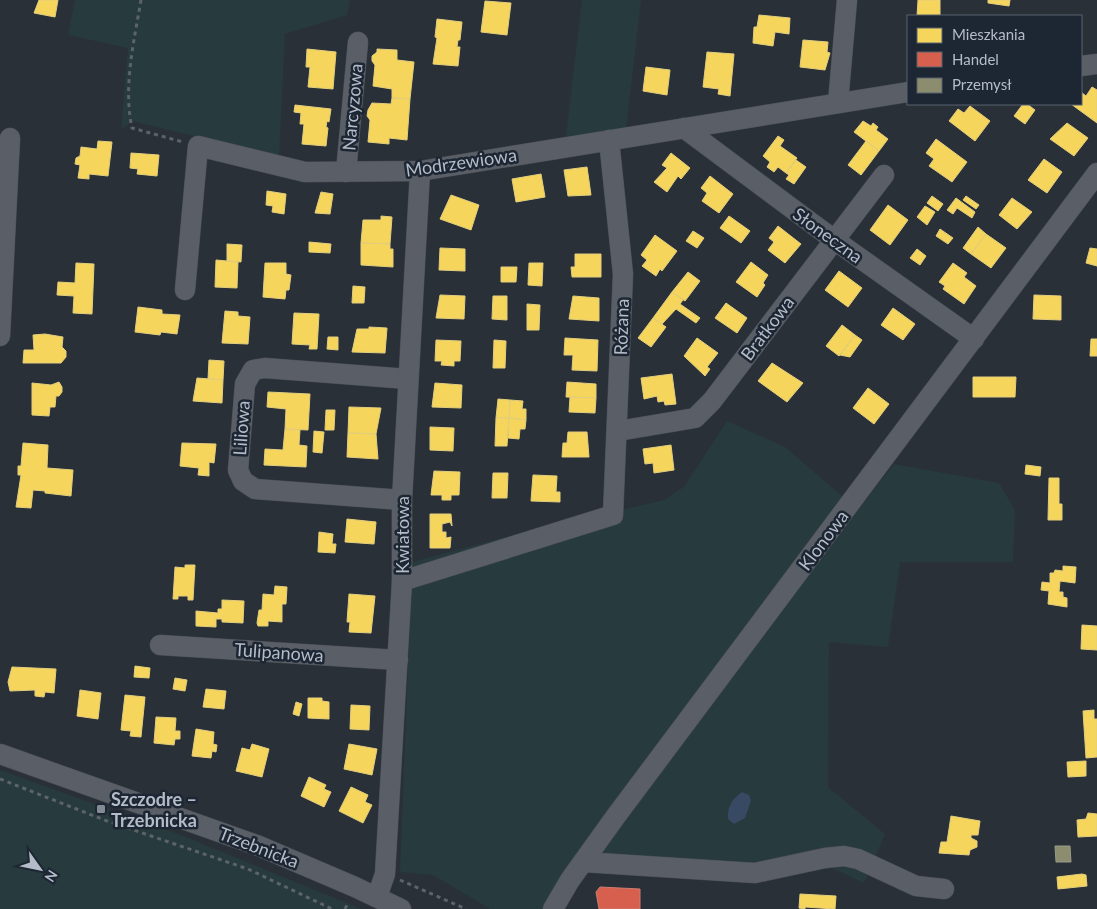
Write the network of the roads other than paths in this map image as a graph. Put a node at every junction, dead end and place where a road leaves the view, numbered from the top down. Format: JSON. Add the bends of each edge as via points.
{"nodes":[{"id":1,"x":847,"y":0,"type":"edge"},
{"id":2,"x":358,"y":42,"type":"dead end"},
{"id":3,"x":1097,"y":64,"type":"edge"},
{"id":4,"x":1082,"y":66,"type":"edge"},
{"id":5,"x":907,"y":92,"type":"edge"},
{"id":6,"x":838,"y":103,"type":"junction"},
{"id":7,"x":684,"y":128,"type":"junction"},
{"id":8,"x":10,"y":138,"type":"dead end"},
{"id":9,"x":609,"y":140,"type":"junction"},
{"id":10,"x":420,"y":171,"type":"junction"},
{"id":11,"x":346,"y":172,"type":"junction"},
{"id":12,"x":1097,"y":173,"type":"edge"},
{"id":13,"x":884,"y":175,"type":"dead end"},
{"id":14,"x":833,"y":239,"type":"junction"},
{"id":15,"x":185,"y":290,"type":"dead end"},
{"id":16,"x":0,"y":336,"type":"edge"},
{"id":17,"x":974,"y":339,"type":"junction"},
{"id":18,"x":408,"y":379,"type":"junction"},
{"id":19,"x":618,"y":431,"type":"junction"},
{"id":20,"x":402,"y":500,"type":"junction"},
{"id":21,"x":402,"y":581,"type":"junction"},
{"id":22,"x":160,"y":645,"type":"dead end"},
{"id":23,"x":398,"y":660,"type":"junction"},
{"id":24,"x":0,"y":754,"type":"edge"},
{"id":25,"x":583,"y":862,"type":"junction"},
{"id":26,"x":944,"y":889,"type":"dead end"},
{"id":27,"x":377,"y":897,"type":"junction"},
{"id":28,"x":401,"y":909,"type":"edge"},
{"id":29,"x":554,"y":909,"type":"edge"}],
"edges":[{"from":1,"to":6,"type":"street"},
{"from":2,"to":11,"type":"street","name":"Narcyzowa"},
{"from":3,"to":4,"type":"street"},
{"from":5,"to":6,"type":"street","name":"Modrzewiowa"},
{"from":6,"to":7,"type":"street","name":"Modrzewiowa"},
{"from":7,"to":9,"type":"street","name":"Modrzewiowa"},
{"from":7,"to":14,"type":"street","name":"Słoneczna"},
{"from":8,"to":16,"type":"street"},
{"from":9,"to":10,"type":"street","name":"Modrzewiowa"},
{"from":9,"to":19,"type":"street","name":"Różana","via":[[623,274]]},
{"from":10,"to":11,"type":"street","name":"Modrzewiowa"},
{"from":10,"to":18,"type":"street","name":"Kwiatowa"},
{"from":11,"to":15,"type":"street","name":"Modrzewiowa","via":[[304,172],[198,146]]},
{"from":12,"to":17,"type":"street","name":"Klonowa"},
{"from":13,"to":14,"type":"street","name":"Bratkowa","via":[[844,231]]},
{"from":14,"to":17,"type":"street","name":"Słoneczna"},
{"from":14,"to":19,"type":"street","name":"Bratkowa","via":[[712,402],[695,418]]},
{"from":17,"to":25,"type":"street","name":"Klonowa"},
{"from":18,"to":20,"type":"street","name":"Kwiatowa"},
{"from":18,"to":20,"type":"street","name":"Liliowa","via":[[265,368],[253,370],[245,384],[238,470],[243,480],[255,489]]},
{"from":19,"to":21,"type":"street","name":"Różana","via":[[613,515]]},
{"from":20,"to":21,"type":"street","name":"Kwiatowa"},
{"from":21,"to":23,"type":"street","name":"Kwiatowa"},
{"from":22,"to":23,"type":"street","name":"Tulipanowa"},
{"from":23,"to":27,"type":"street","name":"Kwiatowa","via":[[386,874]]},
{"from":24,"to":27,"type":"street","name":"Trzebnicka","via":[[259,846]]},
{"from":25,"to":26,"type":"street","via":[[755,873],[844,856],[858,859],[916,886]]},
{"from":25,"to":29,"type":"street","name":"Klonowa"},
{"from":27,"to":28,"type":"street","name":"Trzebnicka"}]}
